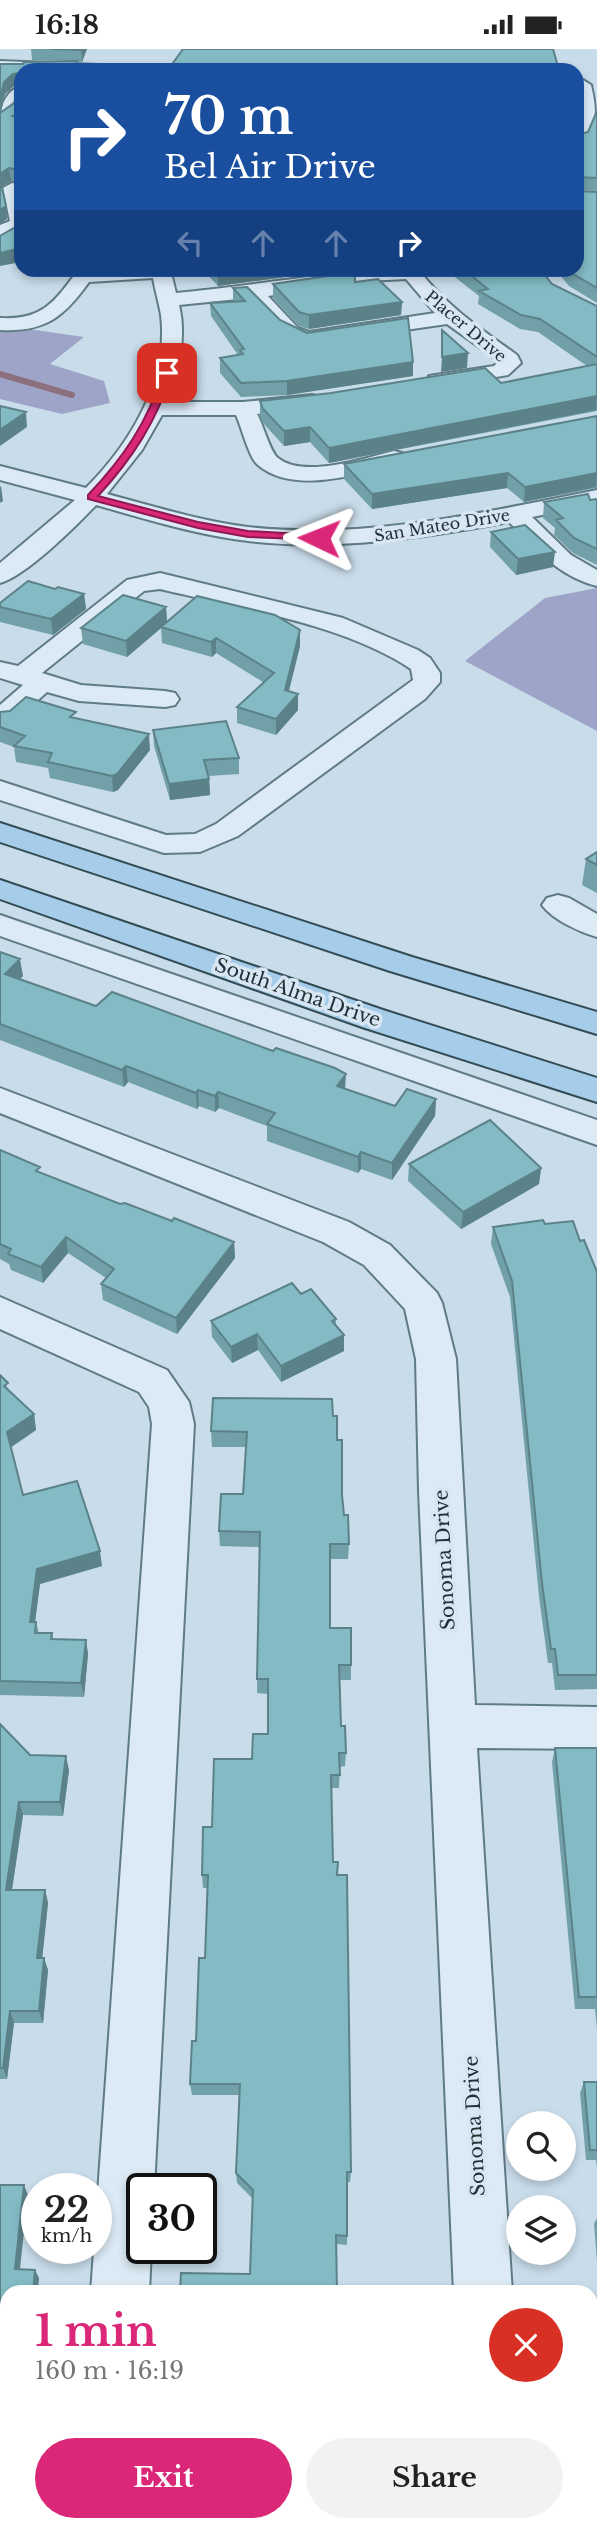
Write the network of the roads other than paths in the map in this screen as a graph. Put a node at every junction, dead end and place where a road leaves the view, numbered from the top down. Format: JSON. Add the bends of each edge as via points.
{"nodes":[{"id":1,"x":586,"y":82,"type":"edge"},
{"id":2,"x":584,"y":130,"type":"edge"},
{"id":3,"x":83,"y":277,"type":"edge"},
{"id":4,"x":162,"y":277,"type":"edge"},
{"id":5,"x":266,"y":277,"type":"edge"},
{"id":6,"x":354,"y":277,"type":"edge"},
{"id":7,"x":414,"y":277,"type":"edge"},
{"id":8,"x":277,"y":289,"type":"junction"},
{"id":9,"x":253,"y":292,"type":"junction"},
{"id":10,"x":169,"y":300,"type":"junction"},
{"id":11,"x":451,"y":317,"type":"junction"},
{"id":12,"x":0,"y":324,"type":"edge"},
{"id":13,"x":422,"y":384,"type":"edge"},
{"id":14,"x":328,"y":399,"type":"edge"},
{"id":15,"x":156,"y":408,"type":"junction"},
{"id":16,"x":243,"y":409,"type":"junction"},
{"id":17,"x":411,"y":455,"type":"edge"},
{"id":18,"x":0,"y":473,"type":"edge"},
{"id":19,"x":92,"y":497,"type":"junction"},
{"id":20,"x":597,"y":497,"type":"edge"},
{"id":21,"x":515,"y":513,"type":"junction"},
{"id":22,"x":0,"y":575,"type":"edge"},
{"id":23,"x":597,"y":578,"type":"edge"},
{"id":24,"x":21,"y":676,"type":"edge"},
{"id":25,"x":165,"y":699,"type":"dead end"},
{"id":26,"x":0,"y":719,"type":"edge"},
{"id":27,"x":0,"y":790,"type":"edge"},
{"id":28,"x":0,"y":832,"type":"edge"},
{"id":29,"x":0,"y":889,"type":"edge"},
{"id":30,"x":558,"y":905,"type":"dead end"},
{"id":31,"x":0,"y":925,"type":"edge"},
{"id":32,"x":597,"y":927,"type":"edge"},
{"id":33,"x":597,"y":1023,"type":"edge"},
{"id":34,"x":597,"y":1090,"type":"edge"},
{"id":35,"x":0,"y":1100,"type":"edge"},
{"id":36,"x":597,"y":1133,"type":"edge"},
{"id":37,"x":0,"y":1312,"type":"edge"},
{"id":38,"x":453,"y":1726,"type":"junction"},
{"id":39,"x":597,"y":1728,"type":"edge"},
{"id":40,"x":120,"y":2285,"type":"edge"},
{"id":41,"x":483,"y":2285,"type":"edge"}],
"edges":[{"from":1,"to":2,"type":"street","via":[[592,115]]},
{"from":3,"to":12,"type":"street","via":[[64,305],[44,320]]},
{"from":4,"to":10,"type":"street"},
{"from":5,"to":8,"type":"street"},
{"from":6,"to":8,"type":"street"},
{"from":7,"to":11,"type":"street","name":"Placer Drive"},
{"from":8,"to":9,"type":"street"},
{"from":9,"to":10,"type":"street"},
{"from":9,"to":11,"type":"street","via":[[301,337]]},
{"from":10,"to":15,"type":"street","via":[[172,352]]},
{"from":11,"to":13,"type":"street","name":"Placer Drive","via":[[506,355],[510,363],[501,371]]},
{"from":14,"to":16,"type":"street"},
{"from":15,"to":16,"type":"street"},
{"from":15,"to":19,"type":"street","via":[[115,472]]},
{"from":16,"to":17,"type":"street","via":[[265,460],[285,471],[316,474]]},
{"from":18,"to":19,"type":"street","name":"San Mateo Drive"},
{"from":19,"to":21,"type":"street","name":"San Mateo Drive","via":[[198,525],[294,538],[414,532]]},
{"from":19,"to":22,"type":"street"},
{"from":20,"to":21,"type":"street","name":"San Mateo Drive"},
{"from":21,"to":23,"type":"street","via":[[563,562]]},
{"from":24,"to":25,"type":"street","via":[[79,693]]},
{"from":24,"to":26,"type":"street"},
{"from":24,"to":27,"type":"street","via":[[136,585],[160,581],[334,624],[409,656],[421,664],[426,682],[221,834],[200,843],[164,844]]},
{"from":28,"to":33,"type":"main road","via":[[401,964]]},
{"from":29,"to":34,"type":"main road","name":"South Alma Drive","via":[[374,1019]]},
{"from":30,"to":32,"type":"street"},
{"from":31,"to":36,"type":"street"},
{"from":35,"to":38,"type":"street","name":"Sonoma Drive","via":[[336,1231],[377,1255],[423,1303],[436,1359]]},
{"from":37,"to":40,"type":"street","via":[[153,1381],[169,1402],[173,1424]]},
{"from":38,"to":39,"type":"street"},
{"from":38,"to":41,"type":"street","name":"Sonoma Drive"}]}
